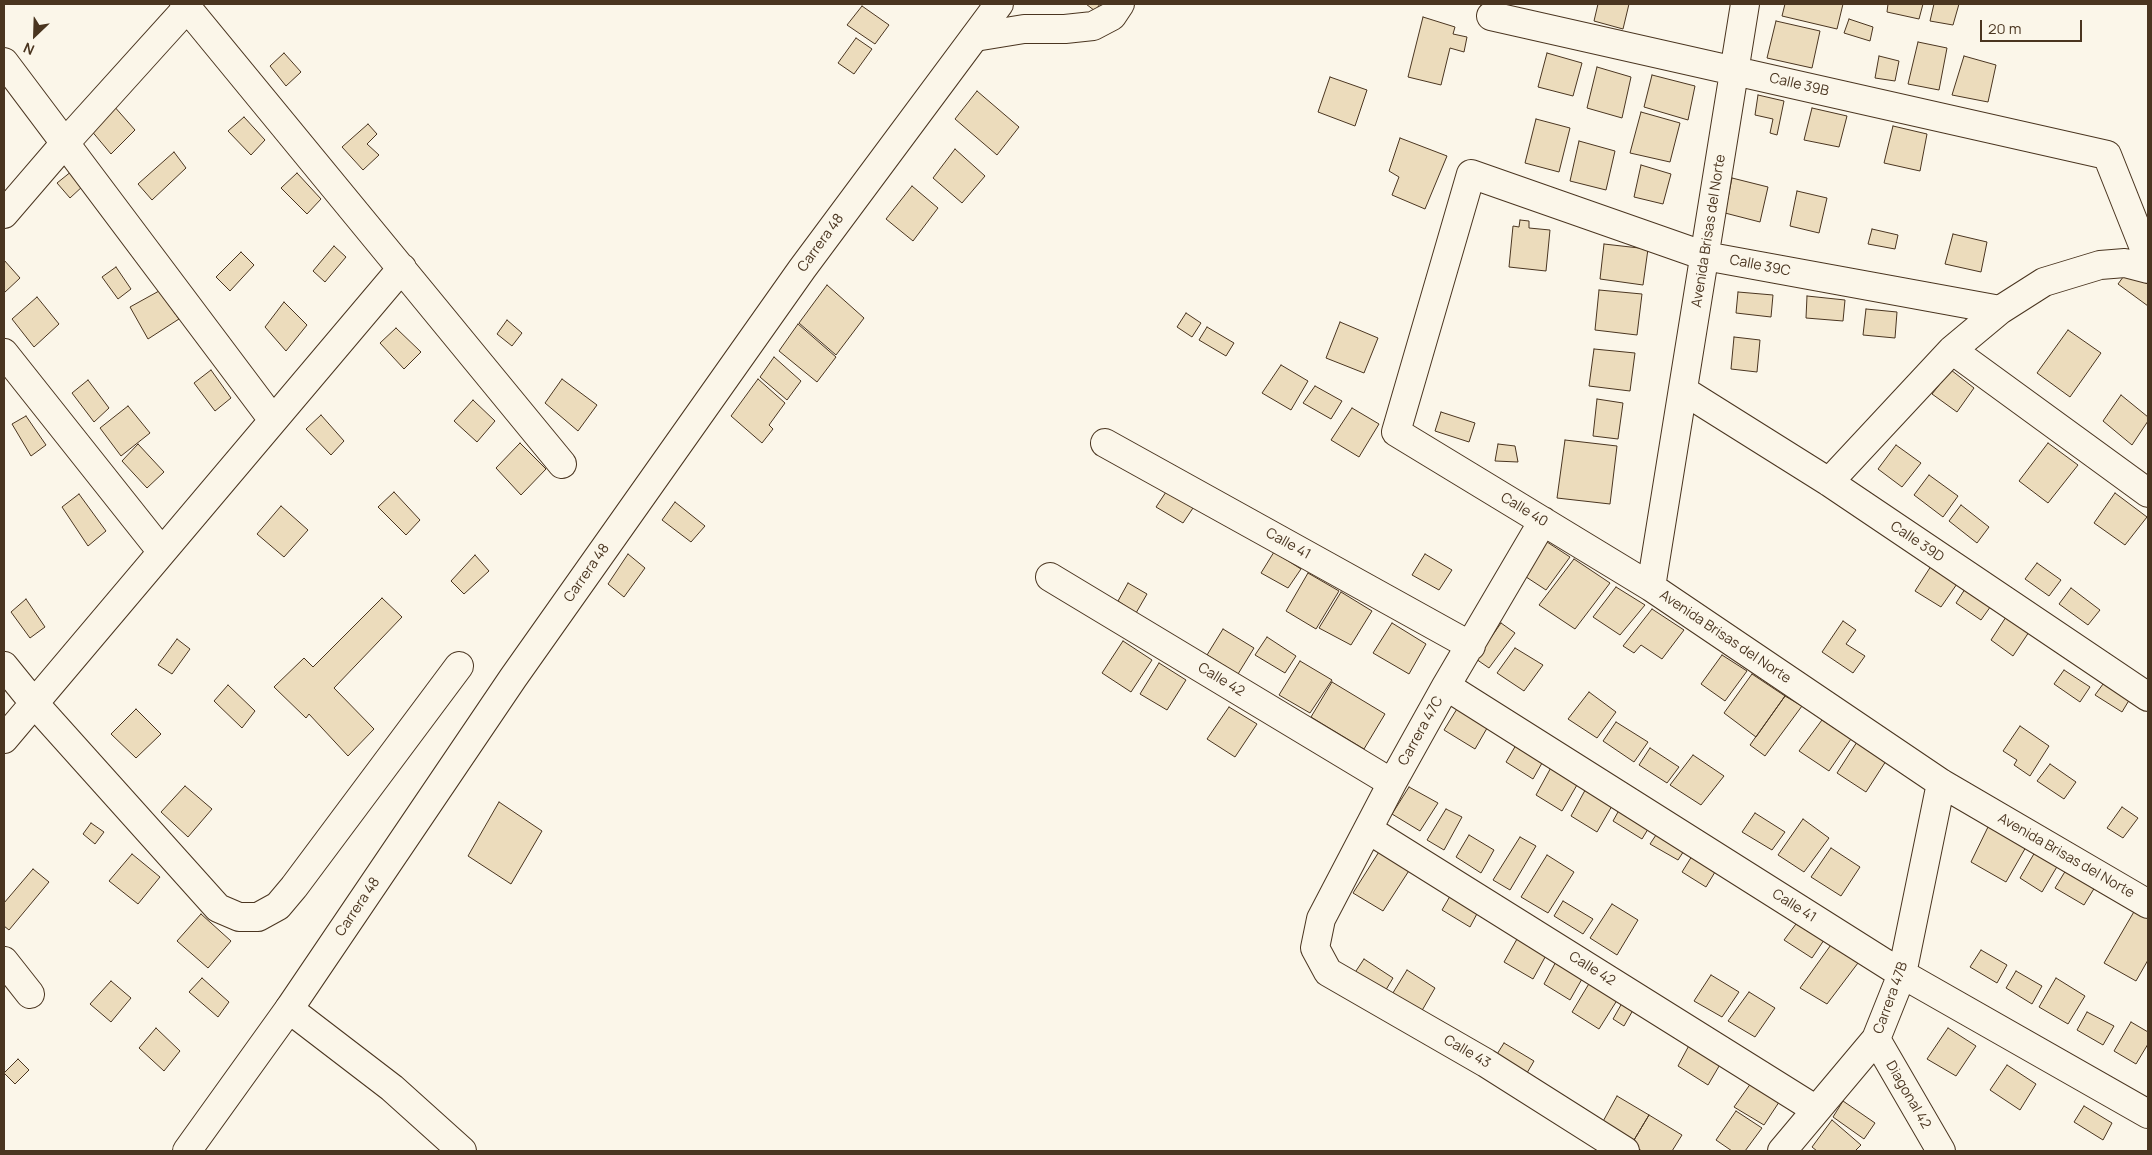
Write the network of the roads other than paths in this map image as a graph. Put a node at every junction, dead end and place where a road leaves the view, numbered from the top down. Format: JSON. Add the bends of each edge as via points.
{"nodes":[{"id":1,"x":999,"y":4,"type":"edge"},
{"id":2,"x":1120,"y":4,"type":"edge"},
{"id":3,"x":1745,"y":4,"type":"edge"},
{"id":4,"x":185,"y":6,"type":"edge"},
{"id":5,"x":1491,"y":16,"type":"dead end"},
{"id":6,"x":975,"y":37,"type":"junction"},
{"id":7,"x":4,"y":62,"type":"edge"},
{"id":8,"x":1734,"y":70,"type":"junction"},
{"id":9,"x":65,"y":143,"type":"junction"},
{"id":10,"x":4,"y":214,"type":"edge"},
{"id":11,"x":1705,"y":256,"type":"junction"},
{"id":12,"x":2148,"y":258,"type":"edge"},
{"id":13,"x":402,"y":268,"type":"junction"},
{"id":14,"x":2148,"y":269,"type":"edge"},
{"id":15,"x":2000,"y":310,"type":"junction"},
{"id":16,"x":1952,"y":350,"type":"junction"},
{"id":17,"x":4,"y":353,"type":"edge"},
{"id":18,"x":1684,"y":391,"type":"junction"},
{"id":19,"x":273,"y":420,"type":"junction"},
{"id":20,"x":1396,"y":432,"type":"joint"},
{"id":21,"x":1105,"y":443,"type":"dead end"},
{"id":22,"x":562,"y":464,"type":"dead end"},
{"id":23,"x":1829,"y":482,"type":"junction"},
{"id":24,"x":2148,"y":492,"type":"edge"},
{"id":25,"x":1543,"y":521,"type":"junction"},
{"id":26,"x":162,"y":552,"type":"junction"},
{"id":27,"x":1050,"y":577,"type":"dead end"},
{"id":28,"x":1651,"y":587,"type":"junction"},
{"id":29,"x":1471,"y":646,"type":"junction"},
{"id":30,"x":4,"y":666,"type":"edge"},
{"id":31,"x":460,"y":666,"type":"dead end"},
{"id":32,"x":1446,"y":686,"type":"junction"},
{"id":33,"x":2148,"y":697,"type":"edge"},
{"id":34,"x":34,"y":703,"type":"junction"},
{"id":35,"x":4,"y":739,"type":"edge"},
{"id":36,"x":1392,"y":783,"type":"junction"},
{"id":37,"x":1941,"y":783,"type":"junction"},
{"id":38,"x":1369,"y":830,"type":"junction"},
{"id":39,"x":2148,"y":904,"type":"edge"},
{"id":40,"x":1315,"y":948,"type":"joint"},
{"id":41,"x":4,"y":961,"type":"edge"},
{"id":42,"x":1902,"y":974,"type":"junction"},
{"id":43,"x":30,"y":994,"type":"dead end"},
{"id":44,"x":289,"y":1009,"type":"junction"},
{"id":45,"x":1876,"y":1039,"type":"junction"},
{"id":46,"x":1816,"y":1109,"type":"junction"},
{"id":47,"x":2148,"y":1114,"type":"edge"},
{"id":48,"x":187,"y":1151,"type":"edge"},
{"id":49,"x":462,"y":1151,"type":"edge"},
{"id":50,"x":1625,"y":1151,"type":"edge"},
{"id":51,"x":1782,"y":1151,"type":"edge"},
{"id":52,"x":1941,"y":1151,"type":"edge"}],
"edges":[{"from":1,"to":6,"type":"street","name":"Carrera 48"},
{"from":2,"to":6,"type":"street","via":[[1112,16],[1093,26],[1024,29]]},
{"from":3,"to":8,"type":"street","name":"Avenida Brisas del Norte"},
{"from":4,"to":9,"type":"street"},
{"from":4,"to":13,"type":"street"},
{"from":5,"to":8,"type":"street","name":"Calle 39B"},
{"from":6,"to":44,"type":"street","name":"Carrera 48","via":[[802,269],[513,678]]},
{"from":7,"to":9,"type":"street"},
{"from":8,"to":11,"type":"street","name":"Avenida Brisas del Norte"},
{"from":8,"to":12,"type":"street","name":"Calle 39B","via":[[2107,154]]},
{"from":9,"to":10,"type":"street"},
{"from":9,"to":19,"type":"street"},
{"from":11,"to":15,"type":"street","name":"Calle 39C"},
{"from":11,"to":18,"type":"street","name":"Avenida Brisas del Norte"},
{"from":11,"to":20,"type":"street","name":"Calle 39C","via":[[1471,174]]},
{"from":13,"to":19,"type":"street"},
{"from":13,"to":22,"type":"street"},
{"from":14,"to":15,"type":"street","via":[[2125,264],[2100,265],[2044,282]]},
{"from":15,"to":16,"type":"street"},
{"from":16,"to":23,"type":"street"},
{"from":16,"to":24,"type":"street"},
{"from":17,"to":26,"type":"street"},
{"from":18,"to":23,"type":"street","name":"Calle 39D"},
{"from":18,"to":28,"type":"street","name":"Avenida Brisas del Norte"},
{"from":19,"to":26,"type":"street"},
{"from":20,"to":25,"type":"street","name":"Calle 40"},
{"from":21,"to":29,"type":"street","name":"Calle 41"},
{"from":23,"to":33,"type":"street","name":"Calle 39D"},
{"from":25,"to":28,"type":"street","name":"Calle 40"},
{"from":25,"to":29,"type":"street","name":"Carrera 47C"},
{"from":26,"to":34,"type":"street"},
{"from":27,"to":36,"type":"street","name":"Calle 42"},
{"from":28,"to":37,"type":"street","name":"Avenida Brisas del Norte"},
{"from":29,"to":32,"type":"street","name":"Carrera 47C"},
{"from":30,"to":34,"type":"street"},
{"from":31,"to":34,"type":"street","via":[[294,887],[278,906],[258,917],[239,917],[218,908]]},
{"from":32,"to":36,"type":"street","name":"Carrera 47C"},
{"from":32,"to":42,"type":"street","name":"Calle 41"},
{"from":34,"to":35,"type":"street"},
{"from":36,"to":38,"type":"street","name":"Carrera 47C"},
{"from":37,"to":39,"type":"street","name":"Avenida Brisas del Norte"},
{"from":37,"to":42,"type":"street","name":"Carrera 47B"},
{"from":38,"to":40,"type":"street","name":"Carrera 47C","via":[[1321,919]]},
{"from":38,"to":46,"type":"street","name":"Calle 42"},
{"from":40,"to":50,"type":"street","name":"Calle 43","via":[[1328,972],[1486,1063]]},
{"from":41,"to":43,"type":"street"},
{"from":42,"to":45,"type":"street","name":"Carrera 47B"},
{"from":42,"to":47,"type":"street","name":"Calle 41"},
{"from":44,"to":48,"type":"street","name":"Carrera 48"},
{"from":44,"to":49,"type":"street","via":[[392,1088]]},
{"from":45,"to":46,"type":"street","name":"Carrera 47B"},
{"from":45,"to":52,"type":"street","name":"Diagonal 42"},
{"from":46,"to":51,"type":"street","name":"Carrera 47B"}]}
